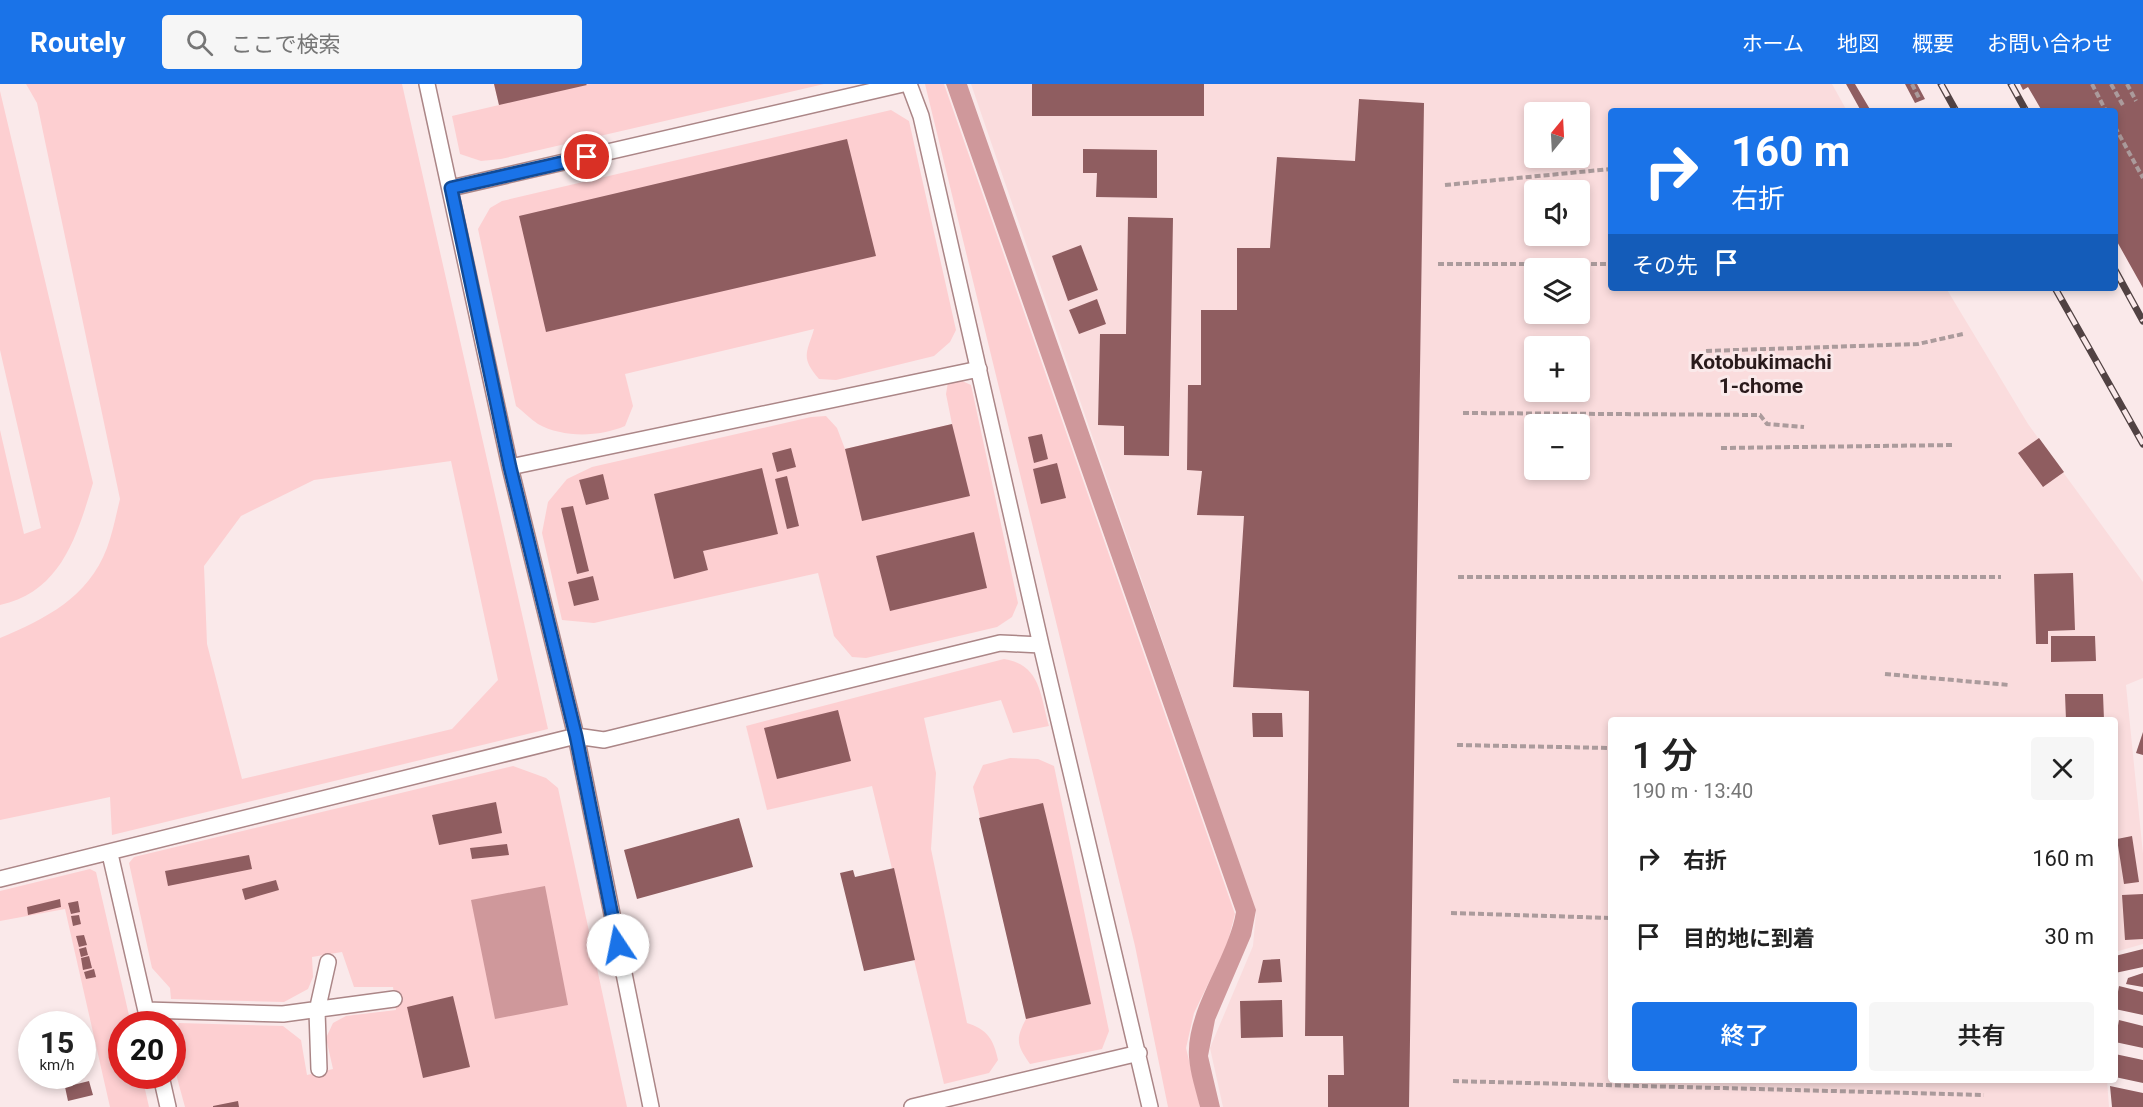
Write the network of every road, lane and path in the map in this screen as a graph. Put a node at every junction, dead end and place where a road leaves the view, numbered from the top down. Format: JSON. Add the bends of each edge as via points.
{"nodes":[{"id":1,"x":428,"y":84,"type":"edge"},
{"id":2,"x":903,"y":84,"type":"edge"},
{"id":3,"x":909,"y":84,"type":"edge"},
{"id":4,"x":1912,"y":84,"type":"edge"},
{"id":5,"x":2092,"y":84,"type":"edge"},
{"id":6,"x":2111,"y":84,"type":"edge"},
{"id":7,"x":2127,"y":84,"type":"edge"},
{"id":8,"x":1919,"y":98,"type":"dead end"},
{"id":9,"x":2136,"y":101,"type":"dead end"},
{"id":10,"x":2124,"y":107,"type":"dead end"},
{"id":11,"x":2104,"y":108,"type":"edge"},
{"id":12,"x":2118,"y":132,"type":"edge"},
{"id":13,"x":1608,"y":169,"type":"edge"},
{"id":14,"x":2143,"y":178,"type":"edge"},
{"id":15,"x":1445,"y":185,"type":"dead end"},
{"id":16,"x":451,"y":188,"type":"junction"},
{"id":17,"x":1438,"y":264,"type":"dead end"},
{"id":18,"x":1608,"y":264,"type":"edge"},
{"id":19,"x":1964,"y":334,"type":"dead end"},
{"id":20,"x":1706,"y":351,"type":"dead end"},
{"id":21,"x":979,"y":369,"type":"junction"},
{"id":22,"x":1463,"y":413,"type":"dead end"},
{"id":23,"x":1804,"y":427,"type":"dead end"},
{"id":24,"x":1955,"y":445,"type":"dead end"},
{"id":25,"x":1721,"y":448,"type":"dead end"},
{"id":26,"x":510,"y":467,"type":"junction"},
{"id":27,"x":1458,"y":577,"type":"dead end"},
{"id":28,"x":2001,"y":577,"type":"dead end"},
{"id":29,"x":1041,"y":645,"type":"junction"},
{"id":30,"x":1885,"y":674,"type":"dead end"},
{"id":31,"x":2009,"y":684,"type":"dead end"},
{"id":32,"x":576,"y":736,"type":"junction"},
{"id":33,"x":1457,"y":745,"type":"dead end"},
{"id":34,"x":1608,"y":748,"type":"edge"},
{"id":35,"x":110,"y":854,"type":"junction"},
{"id":36,"x":0,"y":879,"type":"edge"},
{"id":37,"x":1451,"y":913,"type":"dead end"},
{"id":38,"x":1608,"y":918,"type":"edge"},
{"id":39,"x":328,"y":962,"type":"dead end"},
{"id":40,"x":394,"y":999,"type":"dead end"},
{"id":41,"x":147,"y":1011,"type":"edge"},
{"id":42,"x":317,"y":1011,"type":"junction"},
{"id":43,"x":186,"y":1016,"type":"edge"},
{"id":44,"x":1139,"y":1053,"type":"junction"},
{"id":45,"x":319,"y":1069,"type":"dead end"},
{"id":46,"x":1453,"y":1081,"type":"dead end"},
{"id":47,"x":164,"y":1089,"type":"edge"},
{"id":48,"x":1984,"y":1095,"type":"dead end"},
{"id":49,"x":168,"y":1107,"type":"edge"},
{"id":50,"x":651,"y":1107,"type":"edge"},
{"id":51,"x":912,"y":1107,"type":"edge"},
{"id":52,"x":1150,"y":1107,"type":"edge"}],
"edges":[{"from":1,"to":16,"type":"lane"},
{"from":2,"to":16,"type":"lane"},
{"from":3,"to":21,"type":"lane","via":[[921,116]]},
{"from":4,"to":8,"type":"path"},
{"from":5,"to":11,"type":"path"},
{"from":6,"to":10,"type":"path"},
{"from":7,"to":9,"type":"path"},
{"from":12,"to":14,"type":"path"},
{"from":13,"to":15,"type":"path"},
{"from":16,"to":26,"type":"lane"},
{"from":17,"to":18,"type":"path"},
{"from":19,"to":20,"type":"path","via":[[1918,344]]},
{"from":21,"to":26,"type":"lane"},
{"from":21,"to":29,"type":"lane"},
{"from":22,"to":23,"type":"path","via":[[1760,415],[1767,424]]},
{"from":24,"to":25,"type":"path"},
{"from":26,"to":32,"type":"lane"},
{"from":27,"to":28,"type":"path"},
{"from":29,"to":32,"type":"lane","via":[[1000,643],[604,740]]},
{"from":29,"to":44,"type":"lane"},
{"from":30,"to":31,"type":"path"},
{"from":32,"to":35,"type":"lane"},
{"from":32,"to":50,"type":"lane"},
{"from":33,"to":34,"type":"path"},
{"from":35,"to":36,"type":"lane"},
{"from":35,"to":41,"type":"lane"},
{"from":37,"to":38,"type":"path"},
{"from":39,"to":42,"type":"lane"},
{"from":40,"to":42,"type":"lane"},
{"from":42,"to":43,"type":"lane"},
{"from":42,"to":45,"type":"lane"},
{"from":44,"to":51,"type":"lane"},
{"from":44,"to":52,"type":"lane"},
{"from":46,"to":48,"type":"path"},
{"from":47,"to":49,"type":"lane"}]}
